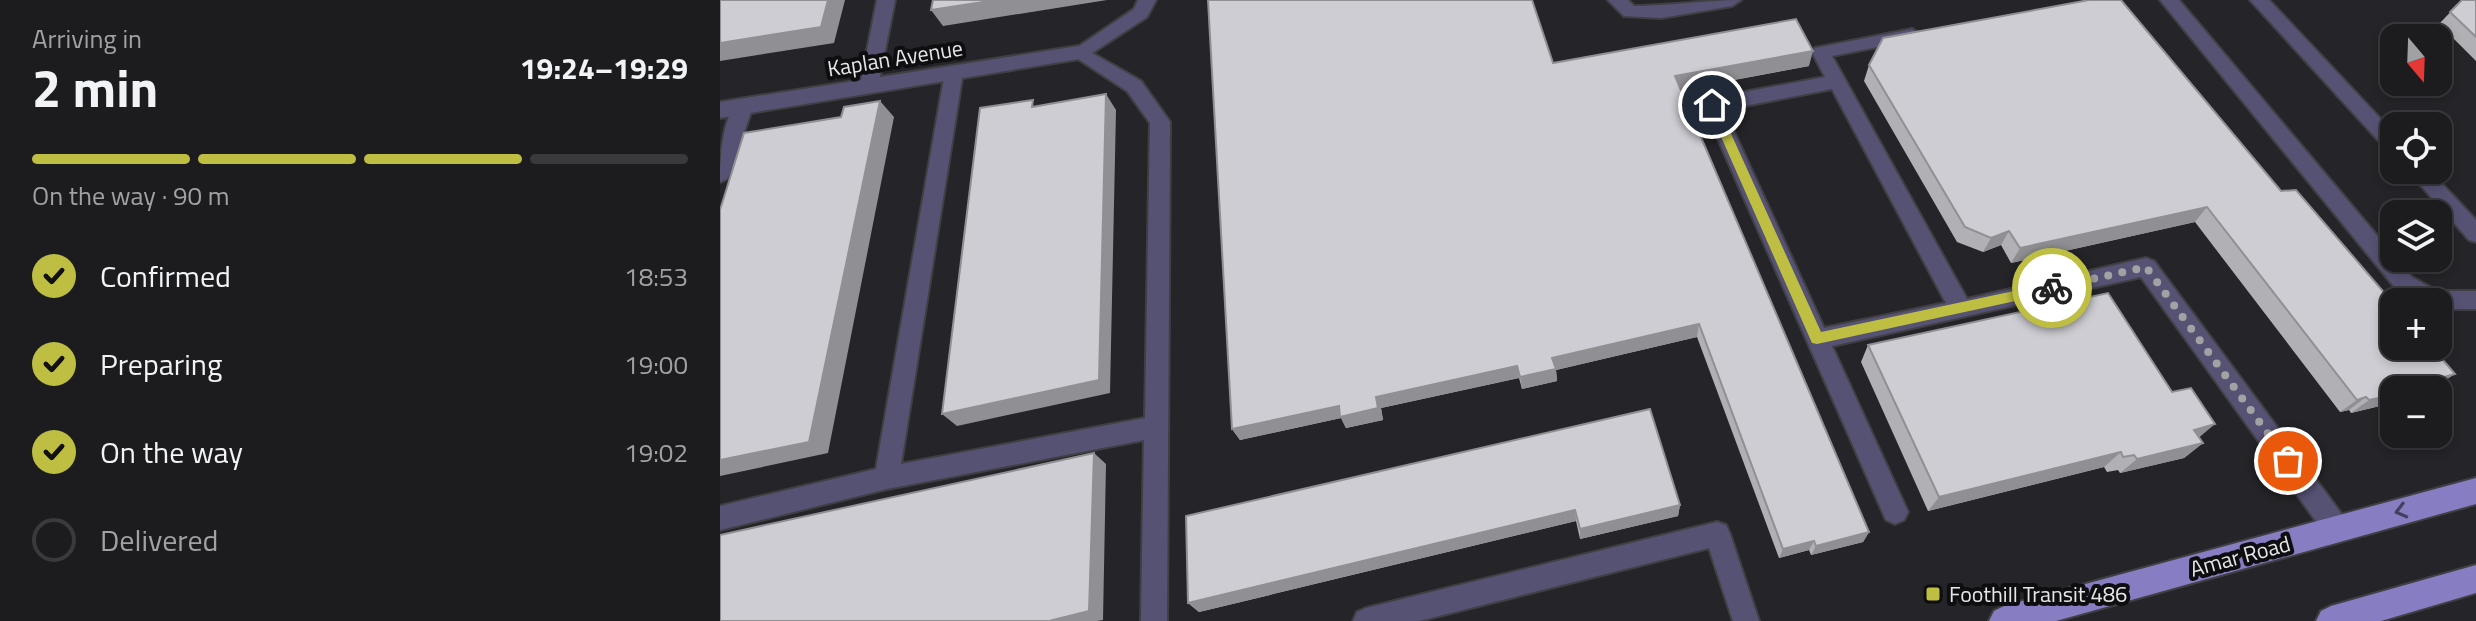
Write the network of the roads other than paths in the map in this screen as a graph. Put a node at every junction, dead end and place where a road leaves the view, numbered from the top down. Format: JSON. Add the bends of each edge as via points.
{"nodes":[{"id":1,"x":886,"y":0,"type":"edge"},
{"id":2,"x":1147,"y":0,"type":"edge"},
{"id":3,"x":1617,"y":0,"type":"edge"},
{"id":4,"x":1732,"y":0,"type":"edge"},
{"id":5,"x":2169,"y":0,"type":"edge"},
{"id":6,"x":2259,"y":0,"type":"edge"},
{"id":7,"x":1927,"y":32,"type":"edge"},
{"id":8,"x":1078,"y":53,"type":"junction"},
{"id":9,"x":954,"y":72,"type":"junction"},
{"id":10,"x":1837,"y":81,"type":"junction"},
{"id":11,"x":869,"y":86,"type":"junction"},
{"id":12,"x":744,"y":106,"type":"junction"},
{"id":13,"x":720,"y":110,"type":"edge"},
{"id":14,"x":2380,"y":130,"type":"edge"},
{"id":15,"x":720,"y":174,"type":"edge"},
{"id":16,"x":2430,"y":184,"type":"edge"},
{"id":17,"x":2476,"y":234,"type":"edge"},
{"id":18,"x":2476,"y":300,"type":"edge"},
{"id":19,"x":1961,"y":309,"type":"junction"},
{"id":20,"x":1817,"y":339,"type":"junction"},
{"id":21,"x":1155,"y":427,"type":"junction"},
{"id":22,"x":887,"y":478,"type":"junction"},
{"id":23,"x":2476,"y":491,"type":"edge"},
{"id":24,"x":1895,"y":512,"type":"dead end"},
{"id":25,"x":720,"y":518,"type":"edge"},
{"id":26,"x":2337,"y":529,"type":"junction"},
{"id":27,"x":2476,"y":579,"type":"edge"},
{"id":28,"x":2036,"y":617,"type":"edge"},
{"id":29,"x":1154,"y":621,"type":"edge"},
{"id":30,"x":1366,"y":621,"type":"edge"},
{"id":31,"x":1746,"y":621,"type":"edge"},
{"id":32,"x":2004,"y":621,"type":"edge"},
{"id":33,"x":2331,"y":621,"type":"edge"}],
"edges":[{"from":1,"to":11,"type":"lane"},
{"from":2,"to":8,"type":"lane","via":[[1141,13]]},
{"from":3,"to":4,"type":"lane","via":[[1630,12],[1645,12]]},
{"from":5,"to":18,"type":"lane","via":[[2404,283],[2434,300]]},
{"from":6,"to":14,"type":"lane"},
{"from":7,"to":10,"type":"lane","via":[[1821,52]]},
{"from":8,"to":9,"type":"street","name":"Kaplan Avenue"},
{"from":8,"to":21,"type":"lane","via":[[1134,86],[1160,122]]},
{"from":9,"to":11,"type":"street","name":"Kaplan Avenue"},
{"from":9,"to":22,"type":"lane"},
{"from":10,"to":19,"type":"lane"},
{"from":10,"to":20,"type":"lane","via":[[1712,105]]},
{"from":11,"to":12,"type":"street","name":"Kaplan Avenue"},
{"from":12,"to":13,"type":"street","name":"Kaplan Avenue"},
{"from":12,"to":15,"type":"lane"},
{"from":16,"to":17,"type":"lane"},
{"from":19,"to":20,"type":"lane"},
{"from":19,"to":26,"type":"lane","via":[[2146,267]]},
{"from":20,"to":24,"type":"lane"},
{"from":21,"to":22,"type":"lane"},
{"from":21,"to":29,"type":"lane"},
{"from":22,"to":25,"type":"lane"},
{"from":23,"to":26,"type":"main road","name":"Amar Road","one_way":true},
{"from":26,"to":28,"type":"main road","name":"Amar Road"},
{"from":27,"to":33,"type":"main road"},
{"from":28,"to":32,"type":"main road","name":"Amar Road"},
{"from":30,"to":31,"type":"lane","via":[[1717,534]]}]}
